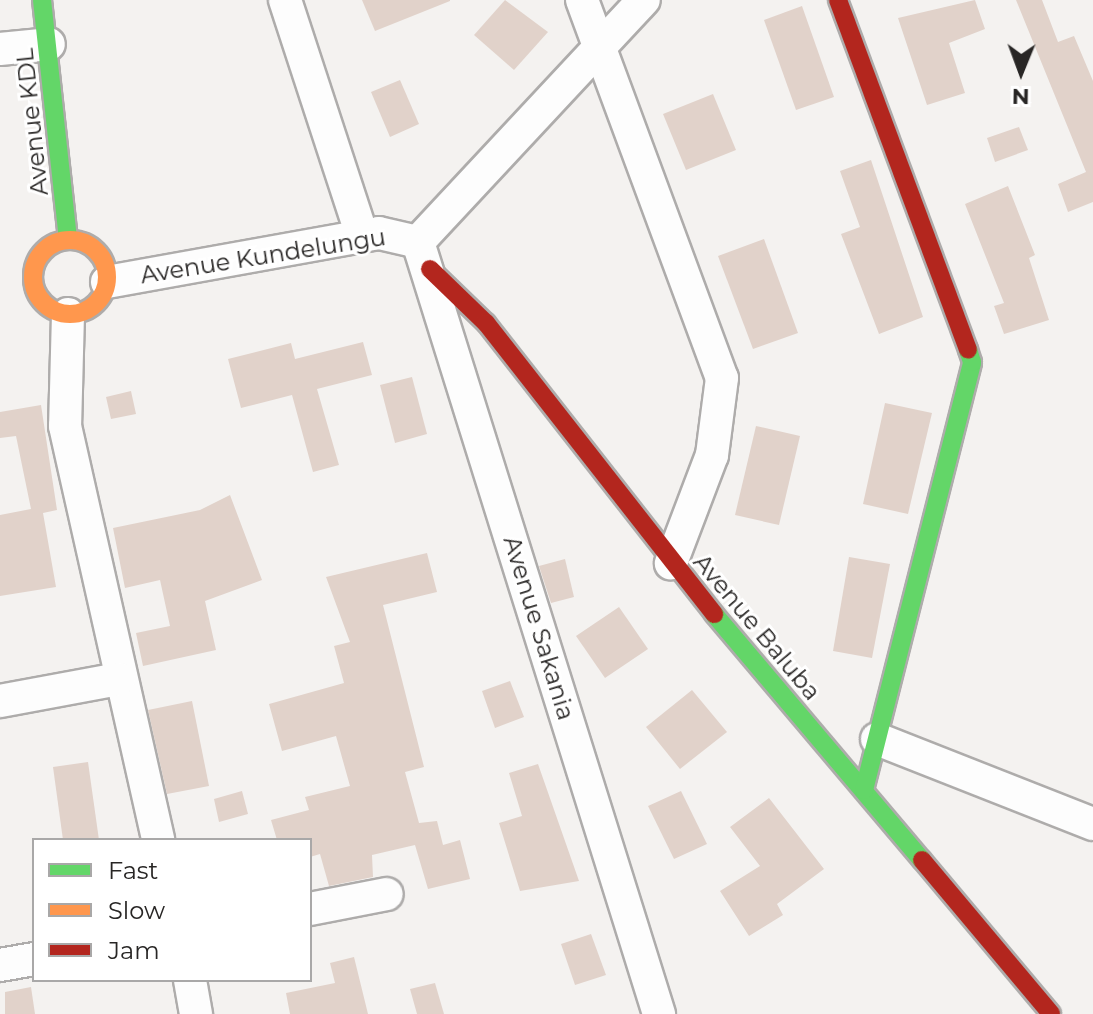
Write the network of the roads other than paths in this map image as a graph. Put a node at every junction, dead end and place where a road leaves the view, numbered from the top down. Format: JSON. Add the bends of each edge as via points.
{"nodes":[{"id":1,"x":42,"y":0,"type":"edge"},
{"id":2,"x":285,"y":0,"type":"edge"},
{"id":3,"x":582,"y":0,"type":"edge"},
{"id":4,"x":644,"y":0,"type":"edge"},
{"id":5,"x":838,"y":0,"type":"edge"},
{"id":6,"x":49,"y":44,"type":"junction"},
{"id":7,"x":600,"y":47,"type":"junction"},
{"id":8,"x":0,"y":49,"type":"edge"},
{"id":9,"x":362,"y":235,"type":"junction"},
{"id":10,"x":68,"y":240,"type":"junction"},
{"id":11,"x":424,"y":256,"type":"junction"},
{"id":12,"x":107,"y":282,"type":"junction"},
{"id":13,"x":38,"y":294,"type":"junction"},
{"id":14,"x":13,"y":299,"type":"dead end"},
{"id":15,"x":68,"y":314,"type":"junction"},
{"id":16,"x":671,"y":563,"type":"junction"},
{"id":17,"x":119,"y":679,"type":"junction"},
{"id":18,"x":0,"y":701,"type":"edge"},
{"id":19,"x":877,"y":739,"type":"junction"},
{"id":20,"x":864,"y":790,"type":"junction"},
{"id":21,"x":1093,"y":824,"type":"edge"},
{"id":22,"x":158,"y":838,"type":"edge"},
{"id":23,"x":387,"y":894,"type":"dead end"},
{"id":24,"x":312,"y":909,"type":"edge"},
{"id":25,"x":32,"y":959,"type":"edge"},
{"id":26,"x":0,"y":965,"type":"edge"},
{"id":27,"x":190,"y":982,"type":"edge"},
{"id":28,"x":196,"y":1014,"type":"edge"},
{"id":29,"x":659,"y":1014,"type":"edge"},
{"id":30,"x":1051,"y":1014,"type":"edge"}],
"edges":[{"from":1,"to":6,"type":"street","name":"Avenue KDL"},
{"from":2,"to":9,"type":"street"},
{"from":3,"to":7,"type":"street"},
{"from":4,"to":7,"type":"street"},
{"from":5,"to":19,"type":"street","via":[[972,362]]},
{"from":6,"to":8,"type":"street"},
{"from":6,"to":10,"type":"street","name":"Avenue KDL"},
{"from":7,"to":11,"type":"street"},
{"from":7,"to":16,"type":"street","via":[[722,378],[712,455]]},
{"from":9,"to":11,"type":"street","name":"Avenue Kundelungu","via":[[396,233]]},
{"from":9,"to":12,"type":"street","name":"Avenue Kundelungu"},
{"from":10,"to":12,"type":"street","via":[[94,249]]},
{"from":10,"to":13,"type":"street","via":[[41,254],[33,274]]},
{"from":11,"to":16,"type":"street","name":"Avenue Baluba","via":[[486,323]]},
{"from":11,"to":29,"type":"street","name":"Avenue Sakania"},
{"from":12,"to":15,"type":"street","via":[[89,309]]},
{"from":13,"to":14,"type":"street"},
{"from":13,"to":15,"type":"street"},
{"from":15,"to":17,"type":"street","via":[[65,426]]},
{"from":16,"to":20,"type":"street","name":"Avenue Baluba"},
{"from":17,"to":18,"type":"street"},
{"from":17,"to":22,"type":"street"},
{"from":19,"to":20,"type":"street"},
{"from":19,"to":21,"type":"street"},
{"from":20,"to":30,"type":"street","name":"Avenue Baluba"},
{"from":23,"to":24,"type":"street"},
{"from":25,"to":26,"type":"street"},
{"from":27,"to":28,"type":"street"}]}
